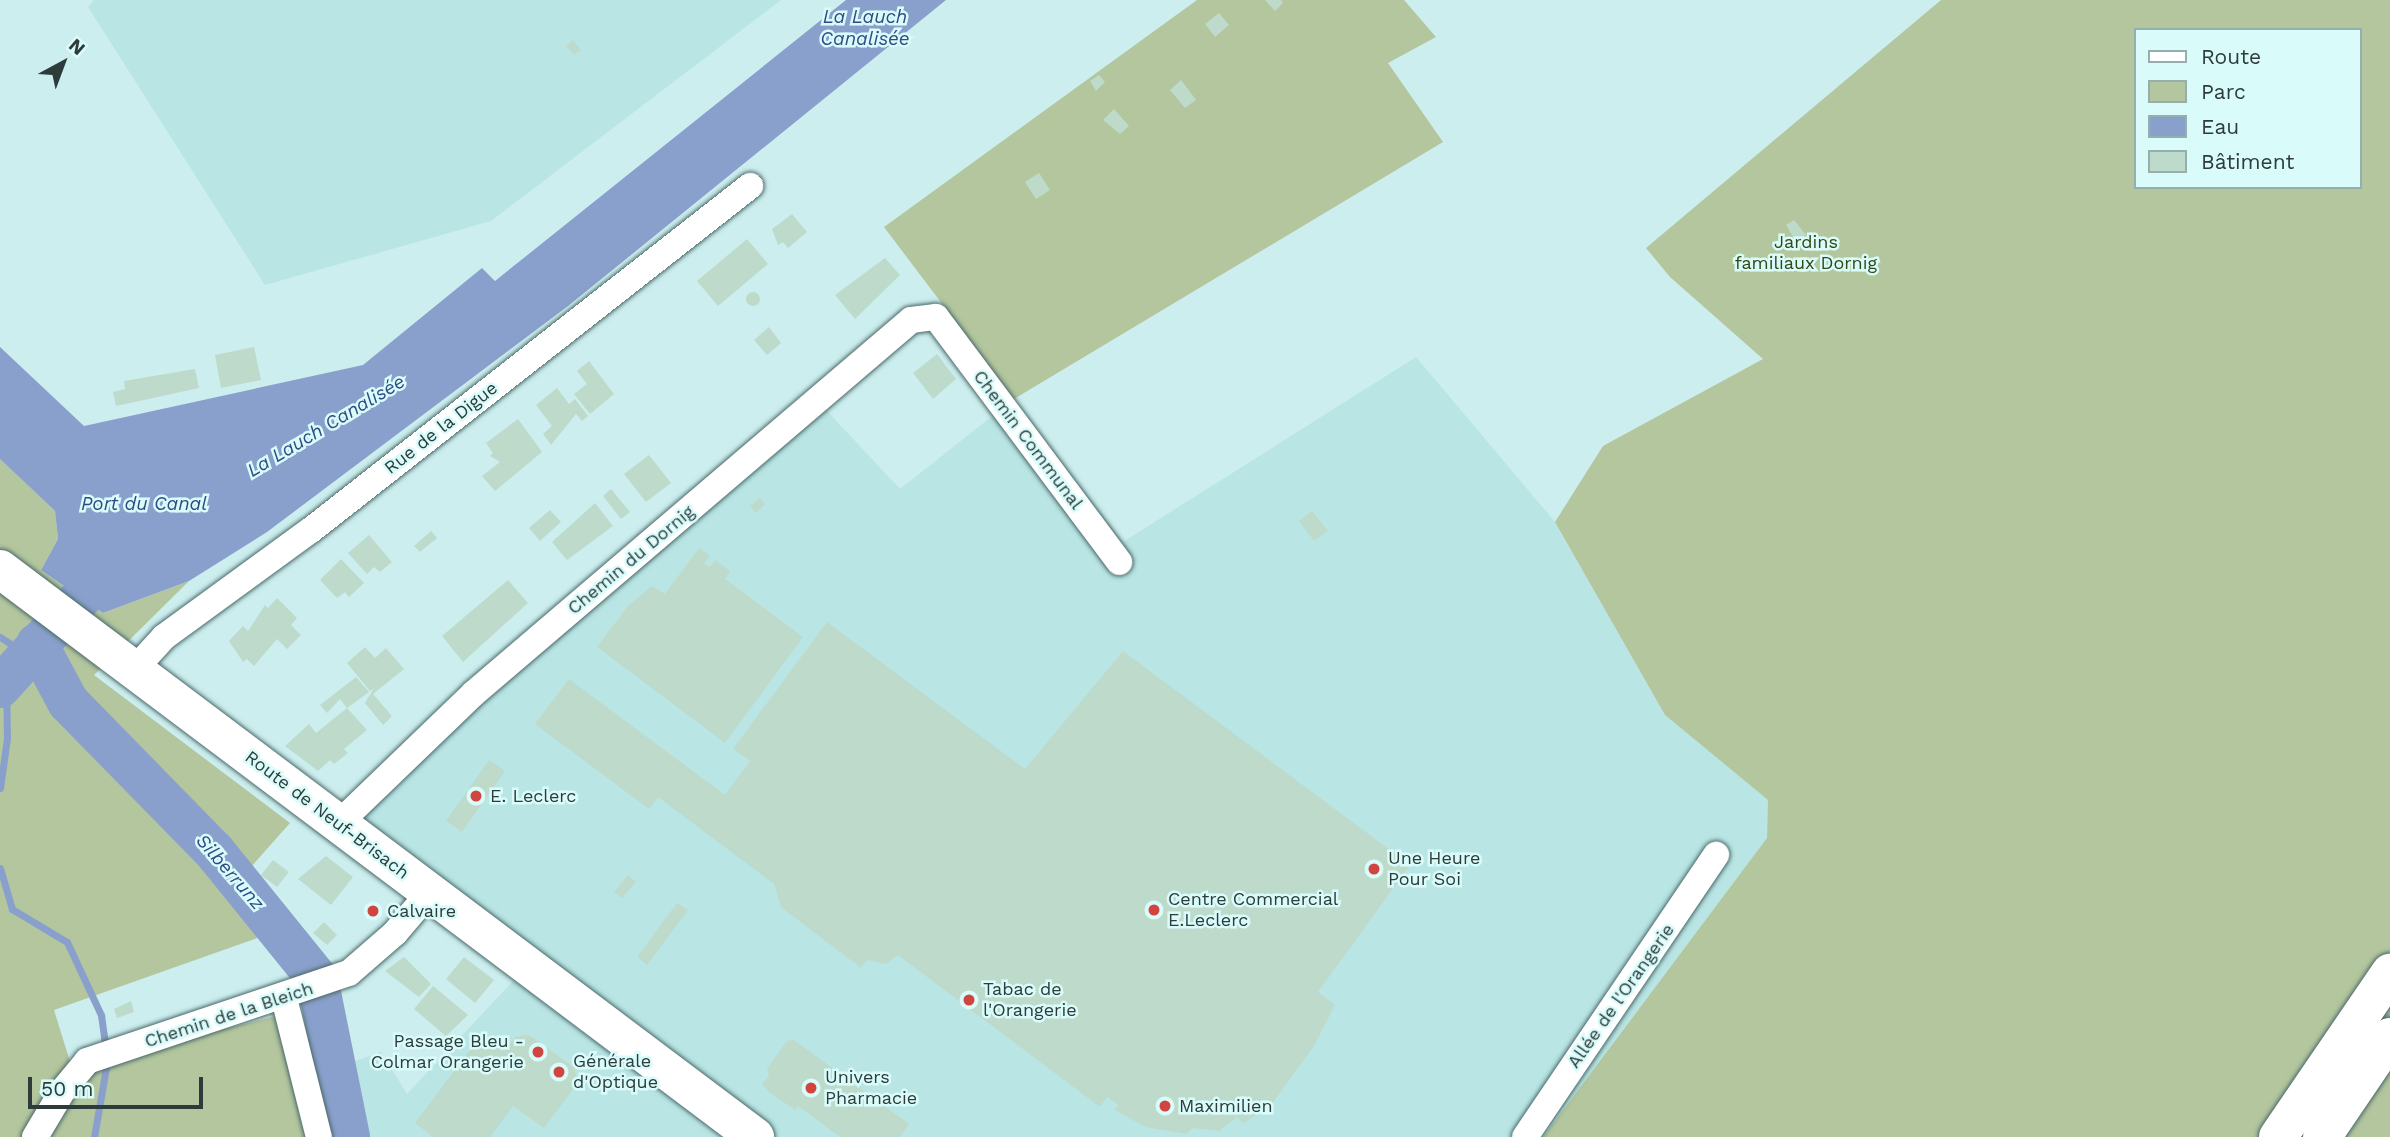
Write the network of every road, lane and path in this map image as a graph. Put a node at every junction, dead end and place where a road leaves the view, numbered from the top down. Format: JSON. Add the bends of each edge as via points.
{"nodes":[{"id":1,"x":750,"y":186,"type":"dead end"},
{"id":2,"x":936,"y":317,"type":"joint"},
{"id":3,"x":1119,"y":562,"type":"dead end"},
{"id":4,"x":10,"y":577,"type":"edge"},
{"id":5,"x":120,"y":661,"type":"junction"},
{"id":6,"x":338,"y":824,"type":"junction"},
{"id":7,"x":1716,"y":855,"type":"dead end"},
{"id":8,"x":429,"y":893,"type":"junction"},
{"id":9,"x":2390,"y":973,"type":"edge"},
{"id":10,"x":293,"y":995,"type":"junction"},
{"id":11,"x":2390,"y":1037,"type":"edge"},
{"id":12,"x":35,"y":1137,"type":"edge"},
{"id":13,"x":318,"y":1137,"type":"edge"},
{"id":14,"x":755,"y":1137,"type":"edge"},
{"id":15,"x":1525,"y":1137,"type":"edge"},
{"id":16,"x":2278,"y":1137,"type":"edge"},
{"id":17,"x":2322,"y":1137,"type":"edge"}],
"edges":[{"from":1,"to":5,"type":"street","name":"Rue de la Digue","via":[[310,530],[164,637]]},
{"from":2,"to":3,"type":"street","name":"Chemin Communal"},
{"from":2,"to":6,"type":"street","name":"Chemin du Dornig","via":[[911,320],[473,694]]},
{"from":4,"to":5,"type":"main road","name":"Route de Neuf-Brisach"},
{"from":5,"to":6,"type":"main road","name":"Route de Neuf-Brisach"},
{"from":6,"to":8,"type":"main road","name":"Route de Neuf-Brisach"},
{"from":7,"to":15,"type":"street","name":"Allée de l'Orangerie"},
{"from":8,"to":10,"type":"street","name":"Chemin de la Bleich","via":[[395,933],[349,973]]},
{"from":8,"to":14,"type":"main road","name":"Route de Neuf-Brisach"},
{"from":9,"to":16,"type":"main road"},
{"from":10,"to":12,"type":"street","name":"Chemin de la Bleich","via":[[87,1061]]},
{"from":10,"to":13,"type":"street"},
{"from":11,"to":17,"type":"main road"}]}
